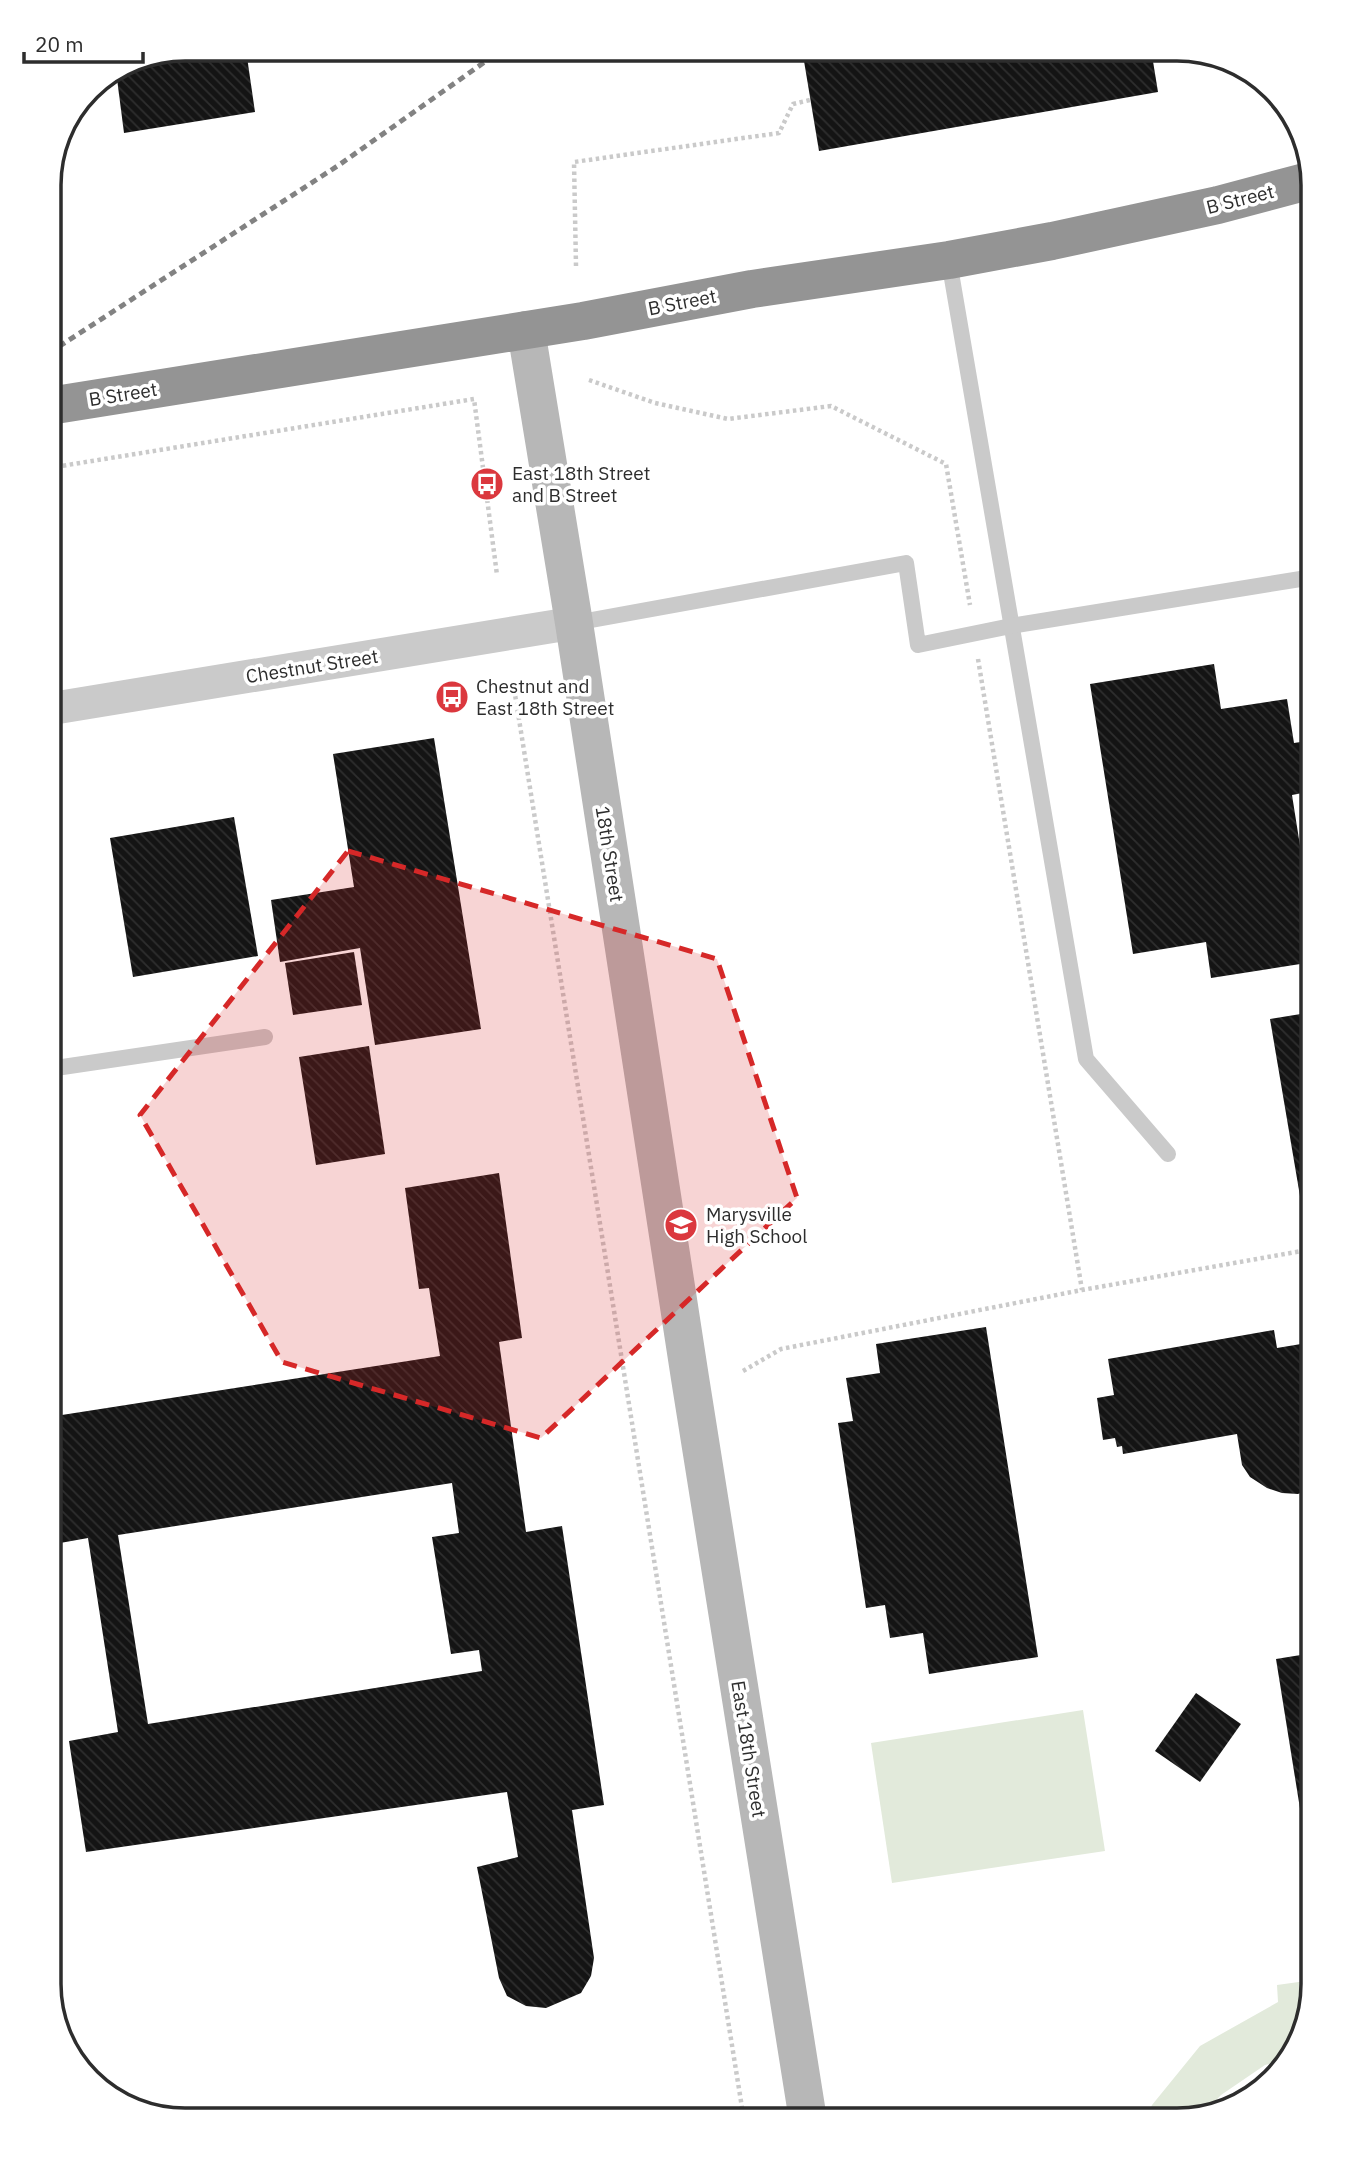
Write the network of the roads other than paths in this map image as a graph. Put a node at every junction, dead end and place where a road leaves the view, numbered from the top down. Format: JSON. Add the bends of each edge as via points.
{"nodes":[{"id":1,"x":1301,"y":183,"type":"edge"},
{"id":2,"x":949,"y":260,"type":"junction"},
{"id":3,"x":526,"y":330,"type":"junction"},
{"id":4,"x":62,"y":404,"type":"edge"},
{"id":5,"x":1301,"y":579,"type":"edge"},
{"id":6,"x":574,"y":623,"type":"junction"},
{"id":7,"x":1011,"y":626,"type":"junction"},
{"id":8,"x":62,"y":707,"type":"edge"},
{"id":9,"x":265,"y":1037,"type":"dead end"},
{"id":10,"x":62,"y":1067,"type":"edge"},
{"id":11,"x":1168,"y":1154,"type":"dead end"},
{"id":12,"x":690,"y":1378,"type":"joint"},
{"id":13,"x":806,"y":2108,"type":"edge"}],
"edges":[{"from":1,"to":2,"type":"highway","name":"B Street","via":[[1217,205]]},
{"from":2,"to":3,"type":"highway","name":"B Street","via":[[752,289]]},
{"from":2,"to":7,"type":"lane"},
{"from":3,"to":4,"type":"highway","name":"B Street"},
{"from":3,"to":6,"type":"street","name":"18th Street"},
{"from":5,"to":7,"type":"lane"},
{"from":6,"to":7,"type":"lane","via":[[906,563],[918,645]]},
{"from":6,"to":8,"type":"street","name":"Chestnut Street"},
{"from":6,"to":12,"type":"street","name":"18th Street"},
{"from":7,"to":11,"type":"lane","via":[[1086,1059]]},
{"from":9,"to":10,"type":"lane"},
{"from":12,"to":13,"type":"street","name":"East 18th Street"}]}
